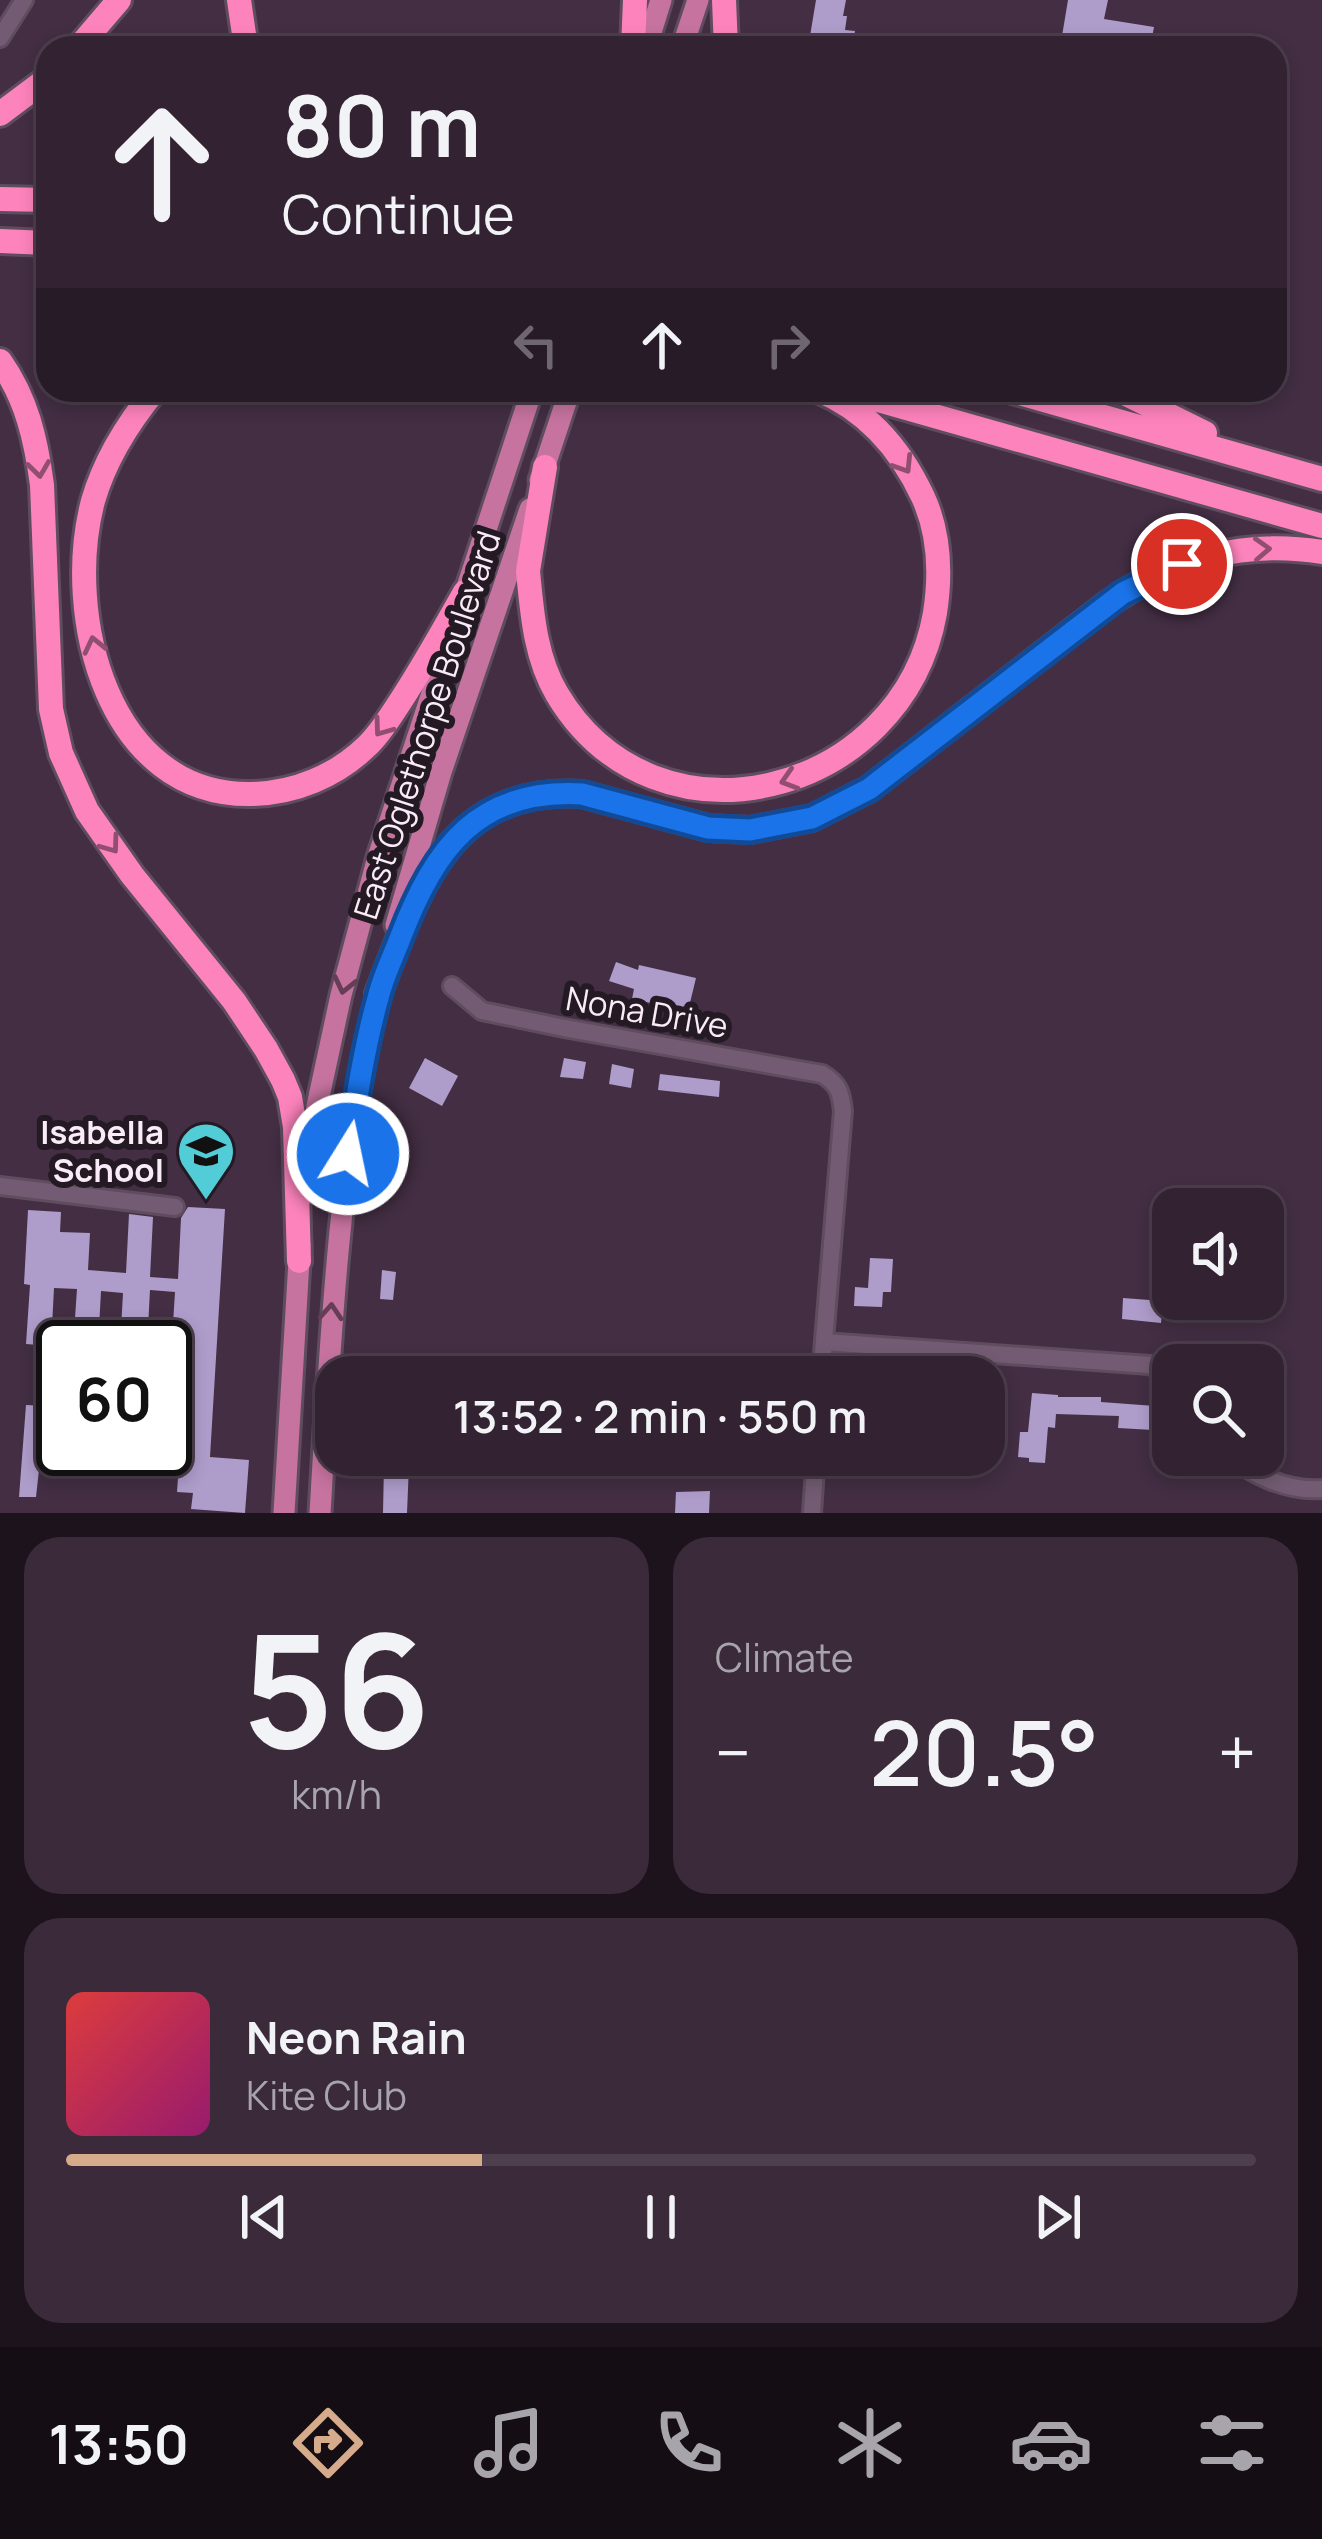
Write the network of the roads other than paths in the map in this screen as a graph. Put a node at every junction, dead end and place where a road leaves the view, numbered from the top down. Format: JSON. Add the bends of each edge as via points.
{"nodes":[{"id":1,"x":24,"y":0,"type":"edge"},
{"id":2,"x":119,"y":0,"type":"edge"},
{"id":3,"x":239,"y":0,"type":"edge"},
{"id":4,"x":635,"y":0,"type":"edge"},
{"id":5,"x":661,"y":0,"type":"edge"},
{"id":6,"x":698,"y":0,"type":"edge"},
{"id":7,"x":724,"y":0,"type":"edge"},
{"id":8,"x":3,"y":30,"type":"edge"},
{"id":9,"x":88,"y":36,"type":"edge"},
{"id":10,"x":244,"y":36,"type":"edge"},
{"id":11,"x":633,"y":36,"type":"edge"},
{"id":12,"x":650,"y":36,"type":"edge"},
{"id":13,"x":686,"y":36,"type":"edge"},
{"id":14,"x":726,"y":36,"type":"edge"},
{"id":15,"x":36,"y":87,"type":"edge"},
{"id":16,"x":0,"y":114,"type":"edge"},
{"id":17,"x":0,"y":199,"type":"edge"},
{"id":18,"x":36,"y":200,"type":"edge"},
{"id":19,"x":0,"y":241,"type":"edge"},
{"id":20,"x":36,"y":242,"type":"edge"},
{"id":21,"x":0,"y":361,"type":"edge"},
{"id":22,"x":146,"y":402,"type":"edge"},
{"id":23,"x":528,"y":402,"type":"edge"},
{"id":24,"x":566,"y":402,"type":"edge"},
{"id":25,"x":843,"y":402,"type":"edge"},
{"id":26,"x":885,"y":402,"type":"edge"},
{"id":27,"x":1051,"y":402,"type":"edge"},
{"id":28,"x":1141,"y":402,"type":"edge"},
{"id":29,"x":544,"y":467,"type":"junction"},
{"id":30,"x":1290,"y":470,"type":"junction"},
{"id":31,"x":1322,"y":479,"type":"edge"},
{"id":32,"x":1322,"y":526,"type":"edge"},
{"id":33,"x":1322,"y":552,"type":"edge"},
{"id":34,"x":465,"y":592,"type":"junction"},
{"id":35,"x":452,"y":986,"type":"dead end"},
{"id":36,"x":378,"y":994,"type":"junction"},
{"id":37,"x":0,"y":1186,"type":"edge"},
{"id":38,"x":175,"y":1207,"type":"dead end"},
{"id":39,"x":299,"y":1261,"type":"junction"},
{"id":40,"x":824,"y":1342,"type":"junction"},
{"id":41,"x":823,"y":1356,"type":"edge"},
{"id":42,"x":1152,"y":1366,"type":"edge"},
{"id":43,"x":815,"y":1476,"type":"edge"},
{"id":44,"x":1267,"y":1476,"type":"edge"},
{"id":45,"x":1314,"y":1490,"type":"edge"},
{"id":46,"x":284,"y":1513,"type":"edge"},
{"id":47,"x":320,"y":1513,"type":"edge"},
{"id":48,"x":812,"y":1513,"type":"edge"},
{"id":49,"x":1304,"y":1513,"type":"edge"}],
"edges":[{"from":1,"to":8,"type":"street"},
{"from":2,"to":9,"type":"highway"},
{"from":3,"to":10,"type":"highway"},
{"from":4,"to":11,"type":"highway"},
{"from":5,"to":12,"type":"main road"},
{"from":6,"to":13,"type":"main road"},
{"from":7,"to":14,"type":"highway"},
{"from":15,"to":16,"type":"highway"},
{"from":17,"to":18,"type":"highway"},
{"from":19,"to":20,"type":"highway"},
{"from":21,"to":39,"type":"highway","one_way":true,"via":[[22,397],[38,456],[51,709],[62,753],[87,812],[234,1001],[283,1080],[295,1127]]},
{"from":34,"to":22,"type":"highway","one_way":true,"via":[[385,725],[332,773],[289,790],[243,794],[166,770],[131,735],[105,686],[85,583],[88,521],[104,470]]},
{"from":23,"to":34,"type":"main road","name":"East Oglethorpe Boulevard"},
{"from":24,"to":29,"type":"main road","name":"East Oglethorpe Boulevard"},
{"from":25,"to":29,"type":"highway","one_way":true,"via":[[910,472],[932,518],[939,575],[933,623],[914,677],[880,724],[832,762],[785,782],[734,790],[657,778],[606,750],[572,716],[543,664],[528,571]]},
{"from":26,"to":32,"type":"highway"},
{"from":27,"to":30,"type":"highway"},
{"from":28,"to":30,"type":"highway"},
{"from":29,"to":36,"type":"main road","name":"East Oglethorpe Boulevard"},
{"from":30,"to":31,"type":"highway"},
{"from":36,"to":33,"type":"highway","one_way":true,"via":[[436,861],[505,805],[582,794],[729,830],[812,818],[869,789],[1142,582],[1226,552]]},
{"from":34,"to":39,"type":"main road","name":"East Oglethorpe Boulevard","one_way":true,"via":[[353,945],[317,1106]]},
{"from":35,"to":40,"type":"street","name":"Nona Drive","via":[[482,1011],[822,1074],[836,1084],[843,1111]]},
{"from":47,"to":36,"type":"main road","name":"East Oglethorpe Boulevard","one_way":true,"via":[[340,1214]]},
{"from":37,"to":38,"type":"street"},
{"from":39,"to":46,"type":"main road","name":"East Oglethorpe Boulevard"},
{"from":40,"to":41,"type":"street"},
{"from":40,"to":42,"type":"street"},
{"from":43,"to":48,"type":"street"},
{"from":44,"to":45,"type":"street"},
{"from":45,"to":49,"type":"street"}]}
